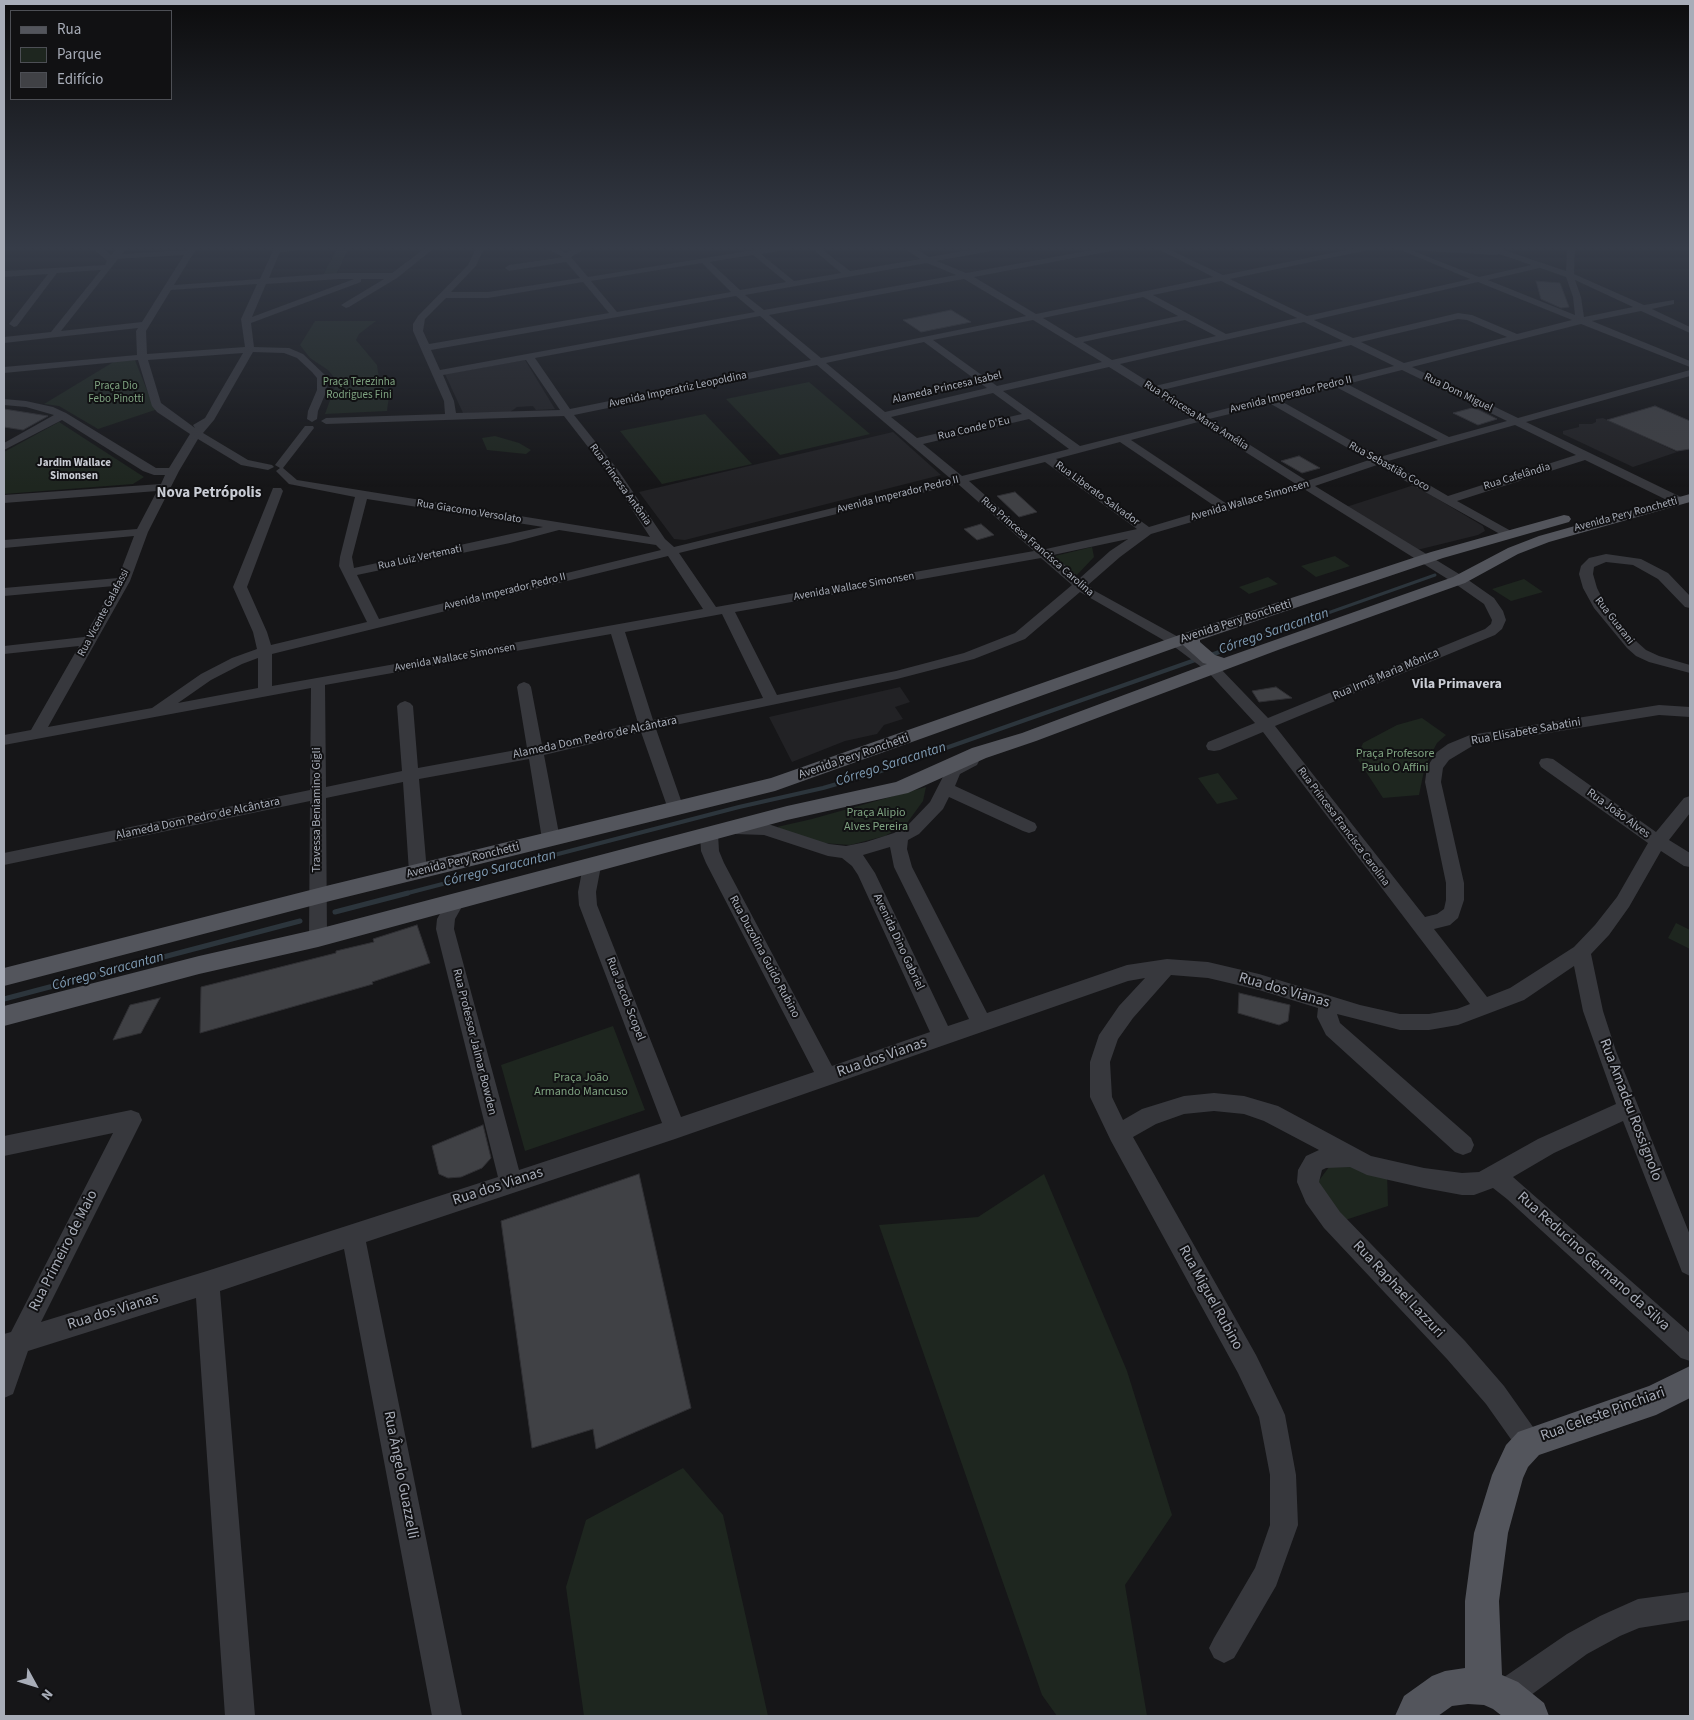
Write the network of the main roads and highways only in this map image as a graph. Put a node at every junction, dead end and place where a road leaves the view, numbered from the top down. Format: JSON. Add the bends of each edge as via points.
{"nodes":[{"id":1,"x":1690,"y":487,"type":"edge"},
{"id":2,"x":1685,"y":499,"type":"edge"},
{"id":3,"x":1187,"y":643,"type":"junction"},
{"id":4,"x":1213,"y":664,"type":"junction"},
{"id":5,"x":317,"y":917,"type":"junction"},
{"id":6,"x":4,"y":977,"type":"edge"},
{"id":7,"x":4,"y":1016,"type":"edge"},
{"id":8,"x":1690,"y":1381,"type":"edge"},
{"id":9,"x":1507,"y":1700,"type":"edge"},
{"id":10,"x":1413,"y":1716,"type":"edge"}],
"edges":[{"from":1,"to":3,"type":"main road","name":"Avenida Pery Ronchetti","via":[[1507,534]]},
{"from":2,"to":4,"type":"main road","name":"Avenida Pery Ronchetti","via":[[1544,539],[1459,580]]},
{"from":3,"to":4,"type":"main road"},
{"from":3,"to":5,"type":"main road","name":"Avenida Pery Ronchetti","via":[[790,779],[418,872]]},
{"from":4,"to":5,"type":"main road","name":"Avenida Pery Ronchetti","via":[[1029,737],[979,753],[901,788],[718,832],[455,902]]},
{"from":5,"to":6,"type":"main road","name":"Avenida Pery Ronchetti"},
{"from":5,"to":7,"type":"main road","name":"Avenida Pery Ronchetti","via":[[199,965]]},
{"from":8,"to":9,"type":"main road","name":"Rua Celeste Pinchiari","via":[[1656,1399],[1529,1443],[1517,1456],[1491,1533],[1482,1602]]},
{"from":9,"to":10,"type":"main road","via":[[1468,1686],[1445,1689]]}]}
